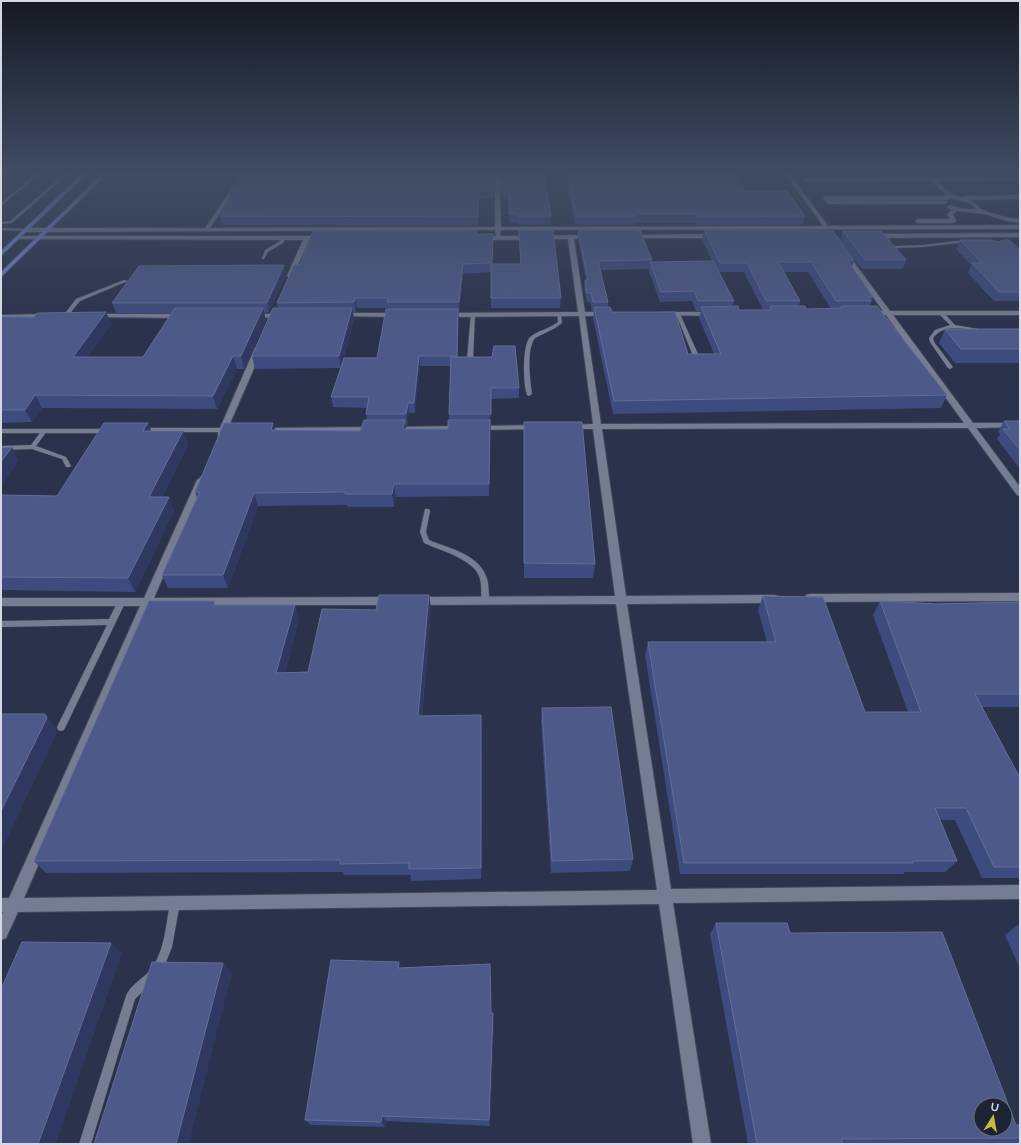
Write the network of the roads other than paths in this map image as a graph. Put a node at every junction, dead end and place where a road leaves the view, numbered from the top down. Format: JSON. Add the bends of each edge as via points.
{"nodes":[{"id":1,"x":31,"y":226,"type":"edge"},
{"id":2,"x":52,"y":226,"type":"edge"},
{"id":3,"x":208,"y":226,"type":"edge"},
{"id":4,"x":1020,"y":227,"type":"edge"},
{"id":5,"x":827,"y":228,"type":"joint"},
{"id":6,"x":983,"y":228,"type":"joint"},
{"id":7,"x":992,"y":228,"type":"joint"},
{"id":8,"x":1,"y":229,"type":"edge"},
{"id":9,"x":497,"y":229,"type":"junction"},
{"id":10,"x":27,"y":230,"type":"junction"},
{"id":11,"x":48,"y":230,"type":"junction"},
{"id":12,"x":206,"y":230,"type":"junction"},
{"id":13,"x":957,"y":235,"type":"junction"},
{"id":14,"x":1020,"y":235,"type":"edge"},
{"id":15,"x":721,"y":236,"type":"edge"},
{"id":16,"x":863,"y":236,"type":"edge"},
{"id":17,"x":571,"y":237,"type":"junction"},
{"id":18,"x":595,"y":237,"type":"edge"},
{"id":19,"x":627,"y":237,"type":"edge"},
{"id":20,"x":18,"y":238,"type":"junction"},
{"id":21,"x":39,"y":238,"type":"junction"},
{"id":22,"x":283,"y":238,"type":"junction"},
{"id":23,"x":307,"y":238,"type":"junction"},
{"id":24,"x":330,"y":238,"type":"edge"},
{"id":25,"x":476,"y":238,"type":"edge"},
{"id":26,"x":499,"y":238,"type":"junction"},
{"id":27,"x":895,"y":247,"type":"edge"},
{"id":28,"x":841,"y":249,"type":"edge"},
{"id":29,"x":1,"y":254,"type":"edge"},
{"id":30,"x":263,"y":258,"type":"dead end"},
{"id":31,"x":1,"y":275,"type":"edge"},
{"id":32,"x":126,"y":281,"type":"edge"},
{"id":33,"x":285,"y":288,"type":"edge"},
{"id":34,"x":864,"y":313,"type":"edge"},
{"id":35,"x":888,"y":313,"type":"junction"},
{"id":36,"x":941,"y":313,"type":"junction"},
{"id":37,"x":1020,"y":313,"type":"edge"},
{"id":38,"x":473,"y":314,"type":"junction"},
{"id":39,"x":559,"y":314,"type":"junction"},
{"id":40,"x":581,"y":314,"type":"junction"},
{"id":41,"x":618,"y":314,"type":"edge"},
{"id":42,"x":656,"y":314,"type":"edge"},
{"id":43,"x":678,"y":314,"type":"junction"},
{"id":44,"x":724,"y":314,"type":"edge"},
{"id":45,"x":401,"y":315,"type":"edge"},
{"id":46,"x":433,"y":315,"type":"edge"},
{"id":47,"x":65,"y":316,"type":"junction"},
{"id":48,"x":73,"y":316,"type":"edge"},
{"id":49,"x":89,"y":316,"type":"edge"},
{"id":50,"x":192,"y":316,"type":"edge"},
{"id":51,"x":240,"y":316,"type":"edge"},
{"id":52,"x":294,"y":316,"type":"edge"},
{"id":53,"x":331,"y":316,"type":"edge"},
{"id":54,"x":1,"y":317,"type":"edge"},
{"id":55,"x":953,"y":326,"type":"junction"},
{"id":56,"x":981,"y":331,"type":"edge"},
{"id":57,"x":263,"y":338,"type":"edge"},
{"id":58,"x":470,"y":360,"type":"edge"},
{"id":59,"x":699,"y":364,"type":"edge"},
{"id":60,"x":950,"y":367,"type":"dead end"},
{"id":61,"x":529,"y":394,"type":"dead end"},
{"id":62,"x":971,"y":425,"type":"junction"},
{"id":63,"x":1020,"y":425,"type":"edge"},
{"id":64,"x":599,"y":426,"type":"junction"},
{"id":65,"x":543,"y":427,"type":"edge"},
{"id":66,"x":559,"y":427,"type":"edge"},
{"id":67,"x":223,"y":430,"type":"junction"},
{"id":68,"x":1,"y":431,"type":"edge"},
{"id":69,"x":44,"y":431,"type":"junction"},
{"id":70,"x":217,"y":444,"type":"edge"},
{"id":71,"x":1,"y":448,"type":"edge"},
{"id":72,"x":33,"y":448,"type":"junction"},
{"id":73,"x":68,"y":466,"type":"dead end"},
{"id":74,"x":204,"y":472,"type":"edge"},
{"id":75,"x":1020,"y":493,"type":"edge"},
{"id":76,"x":427,"y":511,"type":"dead end"},
{"id":77,"x":1020,"y":597,"type":"edge"},
{"id":78,"x":797,"y":598,"type":"edge"},
{"id":79,"x":781,"y":599,"type":"edge"},
{"id":80,"x":621,"y":600,"type":"junction"},
{"id":81,"x":122,"y":601,"type":"junction"},
{"id":82,"x":148,"y":601,"type":"junction"},
{"id":83,"x":485,"y":601,"type":"junction"},
{"id":84,"x":1,"y":602,"type":"edge"},
{"id":85,"x":111,"y":622,"type":"junction"},
{"id":86,"x":1,"y":624,"type":"edge"},
{"id":87,"x":61,"y":728,"type":"dead end"},
{"id":88,"x":1020,"y":892,"type":"edge"},
{"id":89,"x":666,"y":896,"type":"junction"},
{"id":90,"x":175,"y":903,"type":"junction"},
{"id":91,"x":7,"y":905,"type":"edge"},
{"id":92,"x":1,"y":933,"type":"edge"},
{"id":93,"x":85,"y":1144,"type":"edge"},
{"id":94,"x":702,"y":1144,"type":"edge"}],
"edges":[{"from":1,"to":10,"type":"main road"},
{"from":2,"to":11,"type":"main road"},
{"from":3,"to":12,"type":"street"},
{"from":4,"to":7,"type":"street"},
{"from":5,"to":6,"type":"street"},
{"from":5,"to":9,"type":"street"},
{"from":6,"to":7,"type":"street"},
{"from":8,"to":10,"type":"lane"},
{"from":9,"to":12,"type":"street"},
{"from":9,"to":26,"type":"street"},
{"from":10,"to":11,"type":"street"},
{"from":10,"to":20,"type":"main road"},
{"from":11,"to":12,"type":"street"},
{"from":11,"to":21,"type":"main road"},
{"from":13,"to":14,"type":"street"},
{"from":13,"to":16,"type":"street"},
{"from":13,"to":27,"type":"lane","via":[[967,242]]},
{"from":15,"to":19,"type":"street"},
{"from":17,"to":18,"type":"street"},
{"from":17,"to":26,"type":"street"},
{"from":17,"to":40,"type":"street"},
{"from":20,"to":21,"type":"street"},
{"from":20,"to":29,"type":"main road"},
{"from":21,"to":22,"type":"street"},
{"from":21,"to":31,"type":"main road"},
{"from":22,"to":23,"type":"street"},
{"from":22,"to":30,"type":"lane","via":[[282,242],[266,251]]},
{"from":23,"to":24,"type":"street"},
{"from":23,"to":33,"type":"street"},
{"from":25,"to":26,"type":"street"},
{"from":28,"to":35,"type":"street"},
{"from":32,"to":47,"type":"lane","via":[[78,300]]},
{"from":34,"to":35,"type":"street"},
{"from":35,"to":36,"type":"street"},
{"from":35,"to":62,"type":"street"},
{"from":36,"to":37,"type":"street"},
{"from":36,"to":55,"type":"lane"},
{"from":38,"to":39,"type":"street"},
{"from":38,"to":46,"type":"street"},
{"from":38,"to":58,"type":"lane"},
{"from":39,"to":40,"type":"street"},
{"from":39,"to":61,"type":"lane","via":[[560,322],[555,327],[533,337],[528,344]]},
{"from":40,"to":41,"type":"street"},
{"from":40,"to":64,"type":"street"},
{"from":42,"to":43,"type":"street"},
{"from":43,"to":44,"type":"street"},
{"from":43,"to":59,"type":"lane"},
{"from":45,"to":53,"type":"street"},
{"from":47,"to":48,"type":"street"},
{"from":47,"to":54,"type":"street"},
{"from":49,"to":50,"type":"street"},
{"from":51,"to":52,"type":"street"},
{"from":55,"to":56,"type":"lane"},
{"from":55,"to":60,"type":"lane","via":[[937,331],[932,338],[932,342]]},
{"from":57,"to":67,"type":"street"},
{"from":62,"to":63,"type":"street"},
{"from":62,"to":64,"type":"street"},
{"from":62,"to":75,"type":"street"},
{"from":64,"to":66,"type":"street"},
{"from":64,"to":80,"type":"street"},
{"from":65,"to":67,"type":"street"},
{"from":67,"to":69,"type":"street"},
{"from":67,"to":70,"type":"street"},
{"from":68,"to":69,"type":"street"},
{"from":69,"to":72,"type":"lane"},
{"from":71,"to":72,"type":"lane"},
{"from":72,"to":73,"type":"lane","via":[[64,458]]},
{"from":74,"to":82,"type":"street"},
{"from":76,"to":83,"type":"lane","via":[[423,532],[426,540],[475,564],[483,575]]},
{"from":77,"to":78,"type":"street"},
{"from":79,"to":80,"type":"street"},
{"from":80,"to":83,"type":"street"},
{"from":80,"to":89,"type":"street"},
{"from":81,"to":82,"type":"street"},
{"from":81,"to":84,"type":"street"},
{"from":81,"to":85,"type":"lane"},
{"from":82,"to":83,"type":"street"},
{"from":82,"to":91,"type":"street"},
{"from":85,"to":86,"type":"lane"},
{"from":85,"to":87,"type":"lane"},
{"from":88,"to":89,"type":"street"},
{"from":89,"to":90,"type":"street"},
{"from":89,"to":94,"type":"street"},
{"from":90,"to":91,"type":"street"},
{"from":90,"to":93,"type":"lane","via":[[160,964],[131,996]]},
{"from":91,"to":92,"type":"street"}]}
